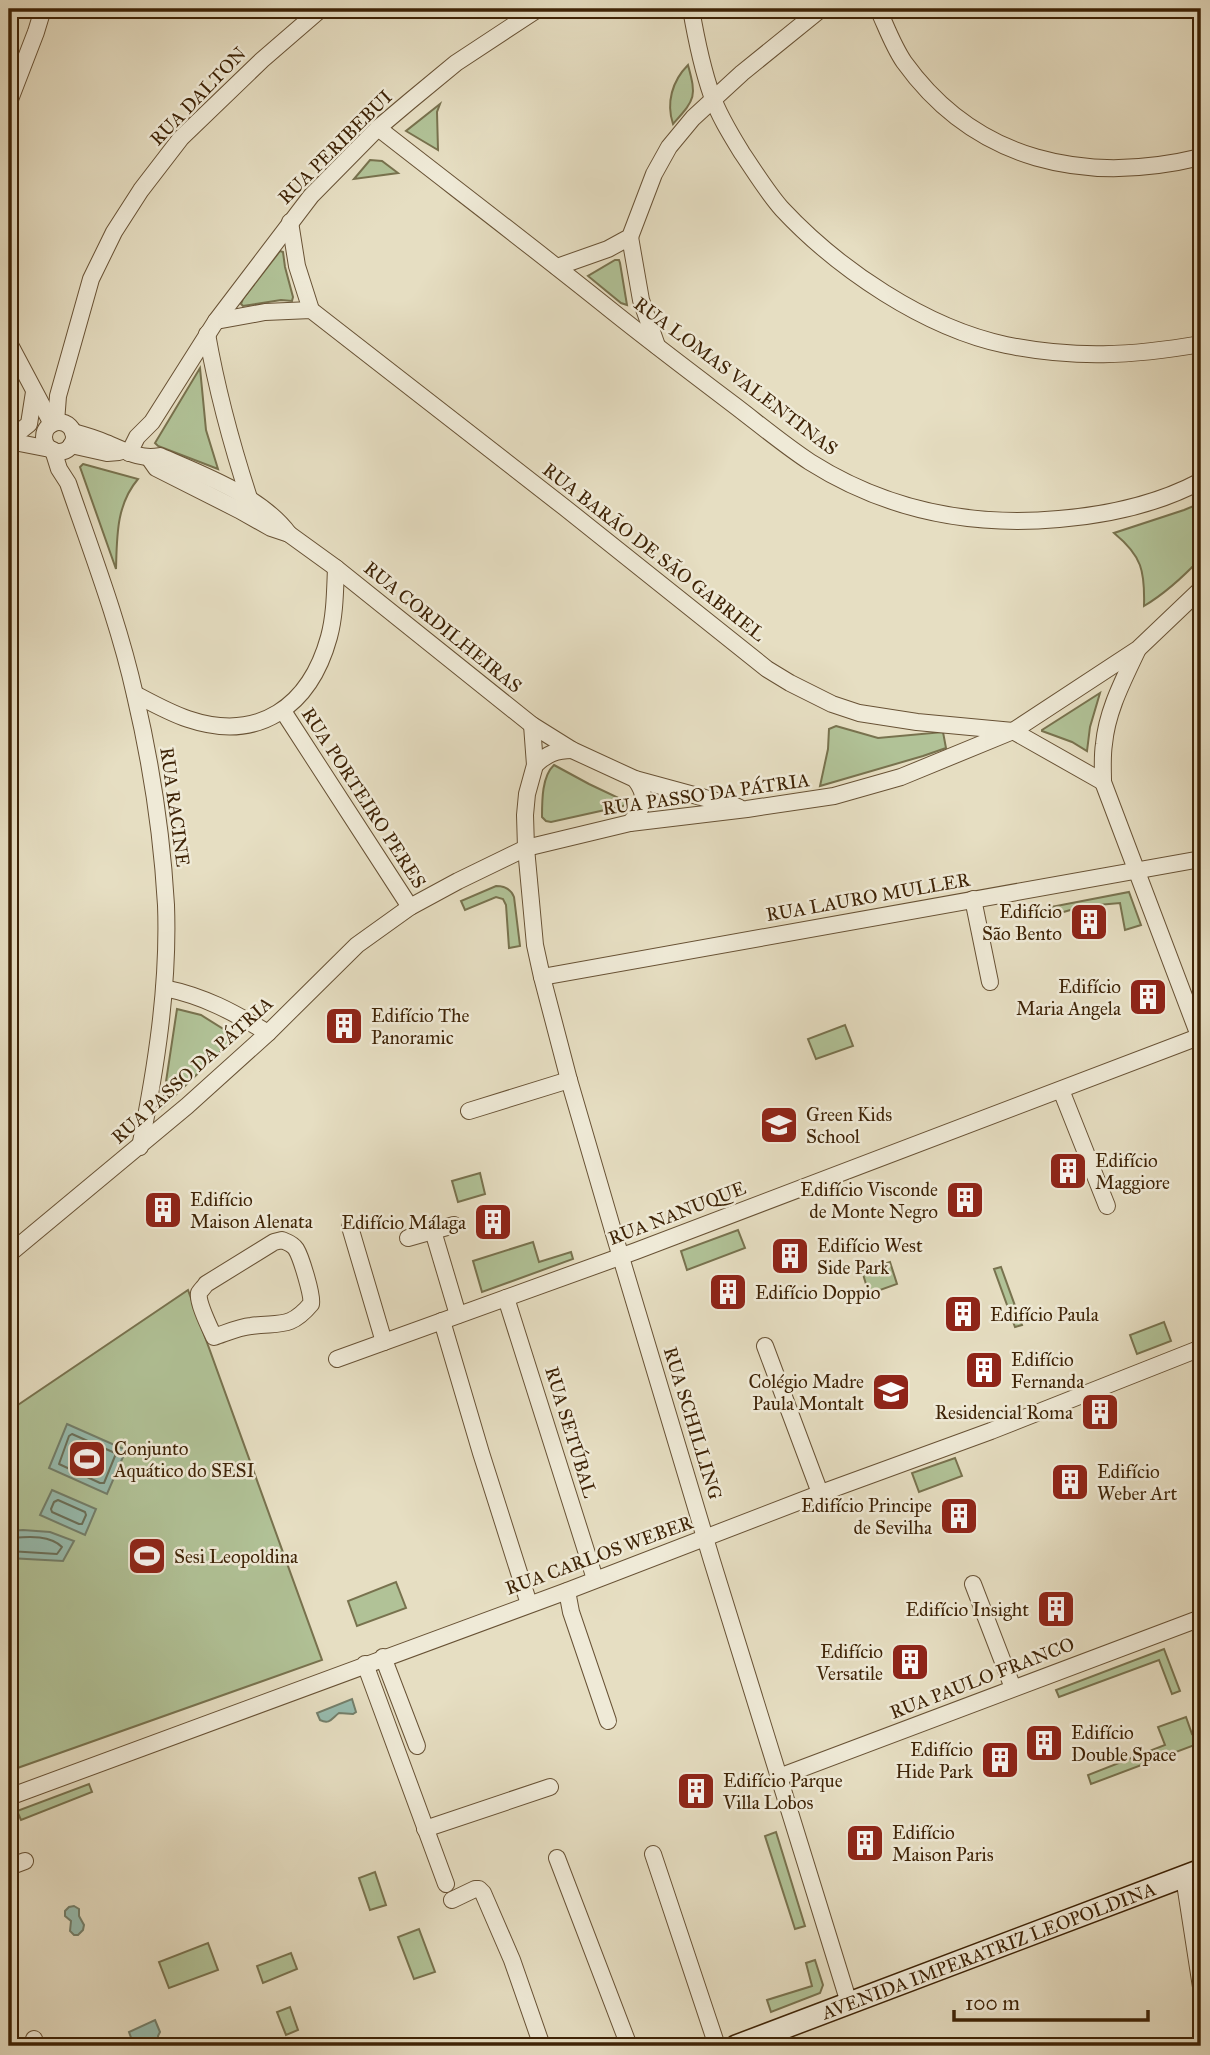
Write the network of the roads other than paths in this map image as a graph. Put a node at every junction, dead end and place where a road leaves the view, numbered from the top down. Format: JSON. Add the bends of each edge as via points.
{"nodes":[{"id":1,"x":43,"y":9,"type":"edge"},
{"id":2,"x":321,"y":9,"type":"edge"},
{"id":3,"x":538,"y":9,"type":"edge"},
{"id":4,"x":691,"y":9,"type":"edge"},
{"id":5,"x":821,"y":9,"type":"edge"},
{"id":6,"x":878,"y":9,"type":"edge"},
{"id":7,"x":713,"y":98,"type":"junction"},
{"id":8,"x":9,"y":102,"type":"edge"},
{"id":9,"x":378,"y":128,"type":"junction"},
{"id":10,"x":1201,"y":157,"type":"edge"},
{"id":11,"x":290,"y":222,"type":"junction"},
{"id":12,"x":630,"y":237,"type":"junction"},
{"id":13,"x":558,"y":267,"type":"junction"},
{"id":14,"x":311,"y":310,"type":"junction"},
{"id":15,"x":211,"y":327,"type":"junction"},
{"id":16,"x":9,"y":343,"type":"edge"},
{"id":17,"x":1201,"y":344,"type":"edge"},
{"id":18,"x":658,"y":347,"type":"junction"},
{"id":19,"x":34,"y":391,"type":"junction"},
{"id":20,"x":61,"y":437,"type":"junction"},
{"id":21,"x":9,"y":440,"type":"edge"},
{"id":22,"x":137,"y":455,"type":"junction"},
{"id":23,"x":239,"y":467,"type":"junction"},
{"id":24,"x":1201,"y":481,"type":"edge"},
{"id":25,"x":224,"y":485,"type":"junction"},
{"id":26,"x":250,"y":501,"type":"junction"},
{"id":27,"x":289,"y":534,"type":"junction"},
{"id":28,"x":336,"y":568,"type":"junction"},
{"id":29,"x":1201,"y":589,"type":"edge"},
{"id":30,"x":1138,"y":649,"type":"junction"},
{"id":31,"x":135,"y":694,"type":"junction"},
{"id":32,"x":283,"y":711,"type":"junction"},
{"id":33,"x":532,"y":725,"type":"junction"},
{"id":34,"x":1013,"y":731,"type":"junction"},
{"id":35,"x":572,"y":750,"type":"junction"},
{"id":36,"x":535,"y":765,"type":"junction"},
{"id":37,"x":635,"y":779,"type":"junction"},
{"id":38,"x":1103,"y":782,"type":"junction"},
{"id":39,"x":747,"y":809,"type":"junction"},
{"id":40,"x":630,"y":823,"type":"junction"},
{"id":41,"x":526,"y":848,"type":"junction"},
{"id":42,"x":1201,"y":859,"type":"edge"},
{"id":43,"x":1137,"y":872,"type":"junction"},
{"id":44,"x":974,"y":899,"type":"junction"},
{"id":45,"x":410,"y":907,"type":"junction"},
{"id":46,"x":542,"y":977,"type":"junction"},
{"id":47,"x":990,"y":982,"type":"dead end"},
{"id":48,"x":164,"y":988,"type":"junction"},
{"id":49,"x":268,"y":1033,"type":"junction"},
{"id":50,"x":1201,"y":1038,"type":"edge"},
{"id":51,"x":569,"y":1080,"type":"junction"},
{"id":52,"x":1061,"y":1090,"type":"junction"},
{"id":53,"x":469,"y":1111,"type":"dead end"},
{"id":54,"x":140,"y":1147,"type":"junction"},
{"id":55,"x":1107,"y":1206,"type":"dead end"},
{"id":56,"x":454,"y":1225,"type":"dead end"},
{"id":57,"x":351,"y":1227,"type":"dead end"},
{"id":58,"x":433,"y":1231,"type":"junction"},
{"id":59,"x":408,"y":1238,"type":"dead end"},
{"id":60,"x":17,"y":1242,"type":"edge"},
{"id":61,"x":9,"y":1254,"type":"edge"},
{"id":62,"x":621,"y":1256,"type":"junction"},
{"id":63,"x":506,"y":1298,"type":"junction"},
{"id":64,"x":450,"y":1318,"type":"junction"},
{"id":65,"x":279,"y":1325,"type":"joint"},
{"id":66,"x":384,"y":1342,"type":"junction"},
{"id":67,"x":765,"y":1346,"type":"dead end"},
{"id":68,"x":1201,"y":1348,"type":"edge"},
{"id":69,"x":337,"y":1359,"type":"dead end"},
{"id":70,"x":820,"y":1493,"type":"junction"},
{"id":71,"x":705,"y":1538,"type":"junction"},
{"id":72,"x":595,"y":1579,"type":"junction"},
{"id":73,"x":973,"y":1584,"type":"dead end"},
{"id":74,"x":566,"y":1591,"type":"junction"},
{"id":75,"x":529,"y":1604,"type":"junction"},
{"id":76,"x":1201,"y":1618,"type":"edge"},
{"id":77,"x":383,"y":1657,"type":"junction"},
{"id":78,"x":365,"y":1664,"type":"junction"},
{"id":79,"x":1013,"y":1688,"type":"junction"},
{"id":80,"x":608,"y":1721,"type":"dead end"},
{"id":81,"x":417,"y":1745,"type":"dead end"},
{"id":82,"x":779,"y":1777,"type":"junction"},
{"id":83,"x":550,"y":1787,"type":"dead end"},
{"id":84,"x":9,"y":1797,"type":"edge"},
{"id":85,"x":425,"y":1829,"type":"junction"},
{"id":86,"x":653,"y":1854,"type":"dead end"},
{"id":87,"x":557,"y":1858,"type":"dead end"},
{"id":88,"x":1193,"y":1873,"type":"edge"},
{"id":89,"x":1201,"y":1987,"type":"edge"},
{"id":90,"x":849,"y":2003,"type":"junction"},
{"id":91,"x":542,"y":2046,"type":"edge"},
{"id":92,"x":629,"y":2046,"type":"edge"},
{"id":93,"x":717,"y":2046,"type":"edge"},
{"id":94,"x":736,"y":2046,"type":"edge"}],
"edges":[{"from":1,"to":8,"type":"street"},
{"from":2,"to":20,"type":"street","name":"RUA DALTON","via":[[181,138],[114,232],[92,279],[63,383],[68,405]]},
{"from":3,"to":9,"type":"street","name":"RUA PERIBEBUI","via":[[456,63]]},
{"from":4,"to":7,"type":"street"},
{"from":5,"to":7,"type":"street"},
{"from":6,"to":10,"type":"street","via":[[903,60],[926,89],[962,121],[1009,149],[1050,162],[1097,169],[1149,167]]},
{"from":7,"to":12,"type":"street","via":[[668,147]]},
{"from":7,"to":17,"type":"street","via":[[733,138],[782,208],[863,279],[906,306],[980,338],[1052,353],[1107,356]]},
{"from":9,"to":11,"type":"street","name":"RUA PERIBEBUI"},
{"from":9,"to":13,"type":"street","name":"RUA LOMAS VALENTINAS"},
{"from":11,"to":14,"type":"street"},
{"from":11,"to":15,"type":"street","name":"RUA PERIBEBUI"},
{"from":12,"to":13,"type":"street"},
{"from":12,"to":18,"type":"street","via":[[641,300]]},
{"from":13,"to":18,"type":"street","name":"RUA LOMAS VALENTINAS"},
{"from":14,"to":15,"type":"street","via":[[265,312]]},
{"from":14,"to":34,"type":"street","name":"RUA BARÃO DE SÃO GABRIEL","via":[[790,683],[859,713]]},
{"from":15,"to":22,"type":"street","name":"RUA PERIBEBUI","via":[[152,422],[137,437]]},
{"from":15,"to":23,"type":"street","via":[[215,375]]},
{"from":16,"to":19,"type":"street","name":"RUA RACINE"},
{"from":18,"to":24,"type":"street","name":"RUA LOMAS VALENTINAS","via":[[810,462],[886,500],[928,513],[1010,522],[1084,517],[1140,505]]},
{"from":19,"to":20,"type":"street","name":"RUA RACINE"},
{"from":19,"to":21,"type":"street","via":[[29,425]]},
{"from":20,"to":21,"type":"street","name":"RUA CORDILHEIRAS"},
{"from":20,"to":22,"type":"street","name":"RUA CORDILHEIRAS","via":[[109,444]]},
{"from":20,"to":31,"type":"street","name":"RUA RACINE","via":[[59,469],[68,483]]},
{"from":22,"to":25,"type":"street","name":"RUA CORDILHEIRAS","via":[[160,456]]},
{"from":22,"to":27,"type":"street","name":"RUA CORDILHEIRAS"},
{"from":23,"to":25,"type":"street"},
{"from":23,"to":26,"type":"street"},
{"from":25,"to":26,"type":"street","name":"RUA CORDILHEIRAS"},
{"from":26,"to":27,"type":"street","name":"RUA CORDILHEIRAS","via":[[278,520]]},
{"from":27,"to":28,"type":"street","name":"RUA CORDILHEIRAS"},
{"from":28,"to":32,"type":"street","via":[[334,611],[318,668],[301,695]]},
{"from":28,"to":33,"type":"street","name":"RUA CORDILHEIRAS"},
{"from":29,"to":30,"type":"street","name":"RUA PASSO DA PÁTRIA"},
{"from":30,"to":34,"type":"street","name":"RUA PASSO DA PÁTRIA"},
{"from":30,"to":38,"type":"street","via":[[1109,718]]},
{"from":31,"to":32,"type":"street","via":[[188,719],[213,725],[237,727]]},
{"from":31,"to":48,"type":"street","name":"RUA RACINE","via":[[161,847],[166,907]]},
{"from":32,"to":45,"type":"street","name":"RUA PORTEIRO PERES"},
{"from":33,"to":35,"type":"street","name":"RUA CORDILHEIRAS"},
{"from":33,"to":36,"type":"street","name":"RUA SCHILLING"},
{"from":34,"to":38,"type":"street"},
{"from":34,"to":39,"type":"street","name":"RUA PASSO DA PÁTRIA","via":[[868,787]]},
{"from":35,"to":36,"type":"street","via":[[558,750]]},
{"from":35,"to":37,"type":"street","name":"RUA CORDILHEIRAS"},
{"from":36,"to":41,"type":"street","name":"RUA SCHILLING","via":[[527,794]]},
{"from":37,"to":39,"type":"street","name":"RUA CORDILHEIRAS"},
{"from":37,"to":40,"type":"street","via":[[643,790],[643,806]]},
{"from":38,"to":43,"type":"street"},
{"from":39,"to":40,"type":"street","name":"RUA PASSO DA PÁTRIA"},
{"from":40,"to":41,"type":"street","name":"RUA PASSO DA PÁTRIA"},
{"from":41,"to":45,"type":"street","name":"RUA PASSO DA PÁTRIA"},
{"from":41,"to":46,"type":"street","name":"RUA SCHILLING"},
{"from":42,"to":43,"type":"street","name":"RUA LAURO MULLER"},
{"from":43,"to":44,"type":"street","name":"RUA LAURO MULLER"},
{"from":43,"to":50,"type":"street"},
{"from":44,"to":46,"type":"street","name":"RUA LAURO MULLER"},
{"from":44,"to":47,"type":"street"},
{"from":45,"to":49,"type":"street","name":"RUA PASSO DA PÁTRIA","via":[[357,945]]},
{"from":46,"to":51,"type":"street","name":"RUA SCHILLING"},
{"from":48,"to":49,"type":"street","via":[[218,1004]]},
{"from":48,"to":54,"type":"street","name":"RUA RACINE"},
{"from":49,"to":54,"type":"street","name":"RUA PASSO DA PÁTRIA"},
{"from":50,"to":52,"type":"street","name":"RUA NANUQUE"},
{"from":51,"to":53,"type":"street"},
{"from":51,"to":62,"type":"street","name":"RUA SCHILLING"},
{"from":52,"to":55,"type":"street"},
{"from":52,"to":62,"type":"street","name":"RUA NANUQUE"},
{"from":54,"to":60,"type":"street","name":"RUA PASSO DA PÁTRIA"},
{"from":56,"to":58,"type":"street"},
{"from":57,"to":66,"type":"street"},
{"from":58,"to":59,"type":"street"},
{"from":58,"to":64,"type":"street"},
{"from":60,"to":61,"type":"street","name":"RUA PASSO DA PÁTRIA"},
{"from":62,"to":63,"type":"street","name":"RUA NANUQUE"},
{"from":62,"to":71,"type":"street","name":"RUA SCHILLING"},
{"from":63,"to":64,"type":"street","name":"RUA NANUQUE"},
{"from":63,"to":72,"type":"street","name":"RUA SETÚBAL"},
{"from":64,"to":66,"type":"street","name":"RUA NANUQUE"},
{"from":64,"to":75,"type":"street","via":[[481,1453]]},
{"from":65,"to":65,"type":"street","via":[[294,1320],[313,1300],[296,1248],[288,1242],[274,1242],[200,1292],[214,1337],[252,1326]]},
{"from":66,"to":69,"type":"street","name":"RUA NANUQUE"},
{"from":67,"to":70,"type":"street"},
{"from":68,"to":70,"type":"street","name":"RUA CARLOS WEBER"},
{"from":70,"to":71,"type":"street","name":"RUA CARLOS WEBER"},
{"from":71,"to":72,"type":"street","name":"RUA CARLOS WEBER"},
{"from":71,"to":82,"type":"street","name":"RUA SCHILLING"},
{"from":72,"to":74,"type":"street","name":"RUA CARLOS WEBER"},
{"from":73,"to":79,"type":"street"},
{"from":74,"to":75,"type":"street","name":"RUA CARLOS WEBER"},
{"from":74,"to":80,"type":"street"},
{"from":75,"to":77,"type":"street","name":"RUA CARLOS WEBER"},
{"from":76,"to":79,"type":"street","name":"RUA PAULO FRANCO"},
{"from":77,"to":78,"type":"street","name":"RUA CARLOS WEBER"},
{"from":77,"to":81,"type":"street"},
{"from":78,"to":84,"type":"street","name":"RUA CARLOS WEBER"},
{"from":78,"to":85,"type":"street"},
{"from":79,"to":82,"type":"street","name":"RUA PAULO FRANCO"},
{"from":82,"to":90,"type":"street","name":"RUA SCHILLING"},
{"from":83,"to":85,"type":"street"},
{"from":85,"to":91,"type":"street","via":[[449,1892],[479,1889],[483,1893]]},
{"from":86,"to":93,"type":"street"},
{"from":87,"to":92,"type":"street"},
{"from":88,"to":89,"type":"street"},
{"from":88,"to":90,"type":"main road","name":"AVENIDA IMPERATRIZ LEOPOLDINA"},
{"from":90,"to":94,"type":"main road","name":"AVENIDA IMPERATRIZ LEOPOLDINA"}]}
